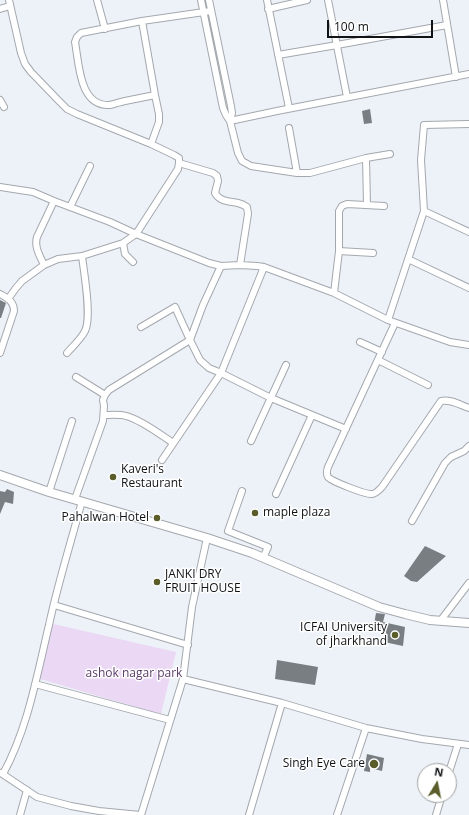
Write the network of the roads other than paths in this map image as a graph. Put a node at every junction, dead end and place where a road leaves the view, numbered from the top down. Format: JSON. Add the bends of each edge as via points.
{"nodes":[{"id":1,"x":97,"y":0,"type":"edge"},
{"id":2,"x":202,"y":0,"type":"edge"},
{"id":3,"x":209,"y":0,"type":"edge"},
{"id":4,"x":266,"y":0,"type":"edge"},
{"id":5,"x":307,"y":0,"type":"edge"},
{"id":6,"x":328,"y":0,"type":"edge"},
{"id":7,"x":443,"y":0,"type":"edge"},
{"id":8,"x":10,"y":3,"type":"edge"},
{"id":9,"x":0,"y":9,"type":"edge"},
{"id":10,"x":268,"y":9,"type":"junction"},
{"id":11,"x":207,"y":11,"type":"junction"},
{"id":12,"x":142,"y":21,"type":"junction"},
{"id":13,"x":447,"y":25,"type":"junction"},
{"id":14,"x":105,"y":29,"type":"junction"},
{"id":15,"x":337,"y":45,"type":"junction"},
{"id":16,"x":278,"y":55,"type":"junction"},
{"id":17,"x":469,"y":74,"type":"edge"},
{"id":18,"x":456,"y":77,"type":"junction"},
{"id":19,"x":155,"y":95,"type":"junction"},
{"id":20,"x":347,"y":97,"type":"junction"},
{"id":21,"x":0,"y":100,"type":"edge"},
{"id":22,"x":4,"y":107,"type":"dead end"},
{"id":23,"x":289,"y":108,"type":"junction"},
{"id":24,"x":230,"y":120,"type":"junction"},
{"id":25,"x":469,"y":124,"type":"edge"},
{"id":26,"x":289,"y":128,"type":"dead end"},
{"id":27,"x":150,"y":144,"type":"junction"},
{"id":28,"x":390,"y":154,"type":"dead end"},
{"id":29,"x":366,"y":158,"type":"junction"},
{"id":30,"x":180,"y":163,"type":"junction"},
{"id":31,"x":90,"y":166,"type":"dead end"},
{"id":32,"x":297,"y":173,"type":"junction"},
{"id":33,"x":0,"y":187,"type":"edge"},
{"id":34,"x":54,"y":201,"type":"junction"},
{"id":35,"x":367,"y":205,"type":"junction"},
{"id":36,"x":384,"y":206,"type":"dead end"},
{"id":37,"x":70,"y":207,"type":"junction"},
{"id":38,"x":424,"y":211,"type":"junction"},
{"id":39,"x":469,"y":232,"type":"edge"},
{"id":40,"x":136,"y":234,"type":"junction"},
{"id":41,"x":123,"y":243,"type":"junction"},
{"id":42,"x":339,"y":251,"type":"junction"},
{"id":43,"x":373,"y":252,"type":"dead end"},
{"id":44,"x":82,"y":256,"type":"junction"},
{"id":45,"x":408,"y":259,"type":"junction"},
{"id":46,"x":133,"y":262,"type":"dead end"},
{"id":47,"x":44,"y":265,"type":"junction"},
{"id":48,"x":240,"y":265,"type":"junction"},
{"id":49,"x":221,"y":266,"type":"junction"},
{"id":50,"x":264,"y":267,"type":"junction"},
{"id":51,"x":469,"y":288,"type":"edge"},
{"id":52,"x":334,"y":293,"type":"junction"},
{"id":53,"x":0,"y":294,"type":"edge"},
{"id":54,"x":8,"y":299,"type":"junction"},
{"id":55,"x":388,"y":320,"type":"junction"},
{"id":56,"x":396,"y":323,"type":"junction"},
{"id":57,"x":141,"y":327,"type":"dead end"},
{"id":58,"x":190,"y":340,"type":"junction"},
{"id":59,"x":360,"y":342,"type":"dead end"},
{"id":60,"x":469,"y":345,"type":"edge"},
{"id":61,"x":382,"y":352,"type":"junction"},
{"id":62,"x":0,"y":353,"type":"edge"},
{"id":63,"x":67,"y":353,"type":"dead end"},
{"id":64,"x":378,"y":360,"type":"junction"},
{"id":65,"x":286,"y":365,"type":"dead end"},
{"id":66,"x":221,"y":373,"type":"junction"},
{"id":67,"x":76,"y":377,"type":"dead end"},
{"id":68,"x":428,"y":385,"type":"dead end"},
{"id":69,"x":105,"y":395,"type":"junction"},
{"id":70,"x":271,"y":398,"type":"junction"},
{"id":71,"x":469,"y":408,"type":"edge"},
{"id":72,"x":104,"y":415,"type":"junction"},
{"id":73,"x":312,"y":415,"type":"junction"},
{"id":74,"x":72,"y":421,"type":"dead end"},
{"id":75,"x":346,"y":429,"type":"junction"},
{"id":76,"x":251,"y":441,"type":"dead end"},
{"id":77,"x":173,"y":443,"type":"junction"},
{"id":78,"x":469,"y":446,"type":"edge"},
{"id":79,"x":162,"y":460,"type":"dead end"},
{"id":80,"x":0,"y":476,"type":"edge"},
{"id":81,"x":242,"y":491,"type":"dead end"},
{"id":82,"x":49,"y":492,"type":"junction"},
{"id":83,"x":276,"y":494,"type":"dead end"},
{"id":84,"x":78,"y":500,"type":"junction"},
{"id":85,"x":412,"y":521,"type":"dead end"},
{"id":86,"x":207,"y":538,"type":"junction"},
{"id":87,"x":263,"y":558,"type":"junction"},
{"id":88,"x":469,"y":583,"type":"edge"},
{"id":89,"x":54,"y":605,"type":"junction"},
{"id":90,"x":441,"y":620,"type":"junction"},
{"id":91,"x":469,"y":623,"type":"edge"},
{"id":92,"x":188,"y":645,"type":"junction"},
{"id":93,"x":183,"y":679,"type":"junction"},
{"id":94,"x":35,"y":684,"type":"junction"},
{"id":95,"x":282,"y":703,"type":"junction"},
{"id":96,"x":170,"y":720,"type":"junction"},
{"id":97,"x":366,"y":728,"type":"junction"},
{"id":98,"x":458,"y":744,"type":"junction"},
{"id":99,"x":469,"y":745,"type":"edge"},
{"id":100,"x":452,"y":763,"type":"edge"},
{"id":101,"x":2,"y":773,"type":"edge"},
{"id":102,"x":28,"y":790,"type":"junction"},
{"id":103,"x":440,"y":803,"type":"edge"},
{"id":104,"x":20,"y":815,"type":"edge"},
{"id":105,"x":141,"y":815,"type":"edge"},
{"id":106,"x":249,"y":815,"type":"edge"},
{"id":107,"x":337,"y":815,"type":"edge"},
{"id":108,"x":436,"y":815,"type":"edge"}],
"edges":[{"from":1,"to":14,"type":"street"},
{"from":2,"to":11,"type":"street"},
{"from":3,"to":11,"type":"street"},
{"from":4,"to":10,"type":"street"},
{"from":5,"to":10,"type":"street"},
{"from":6,"to":15,"type":"street"},
{"from":7,"to":13,"type":"street"},
{"from":8,"to":9,"type":"street"},
{"from":8,"to":27,"type":"street","via":[[25,64],[58,100],[76,114]]},
{"from":10,"to":16,"type":"street"},
{"from":11,"to":12,"type":"street"},
{"from":11,"to":24,"type":"street","via":[[231,106]]},
{"from":12,"to":14,"type":"street"},
{"from":12,"to":19,"type":"street"},
{"from":13,"to":15,"type":"street"},
{"from":13,"to":18,"type":"street"},
{"from":14,"to":19,"type":"street","via":[[81,33],[76,37],[82,83],[87,94],[97,102],[109,105]]},
{"from":15,"to":16,"type":"street"},
{"from":15,"to":20,"type":"street"},
{"from":16,"to":23,"type":"street"},
{"from":17,"to":18,"type":"street"},
{"from":18,"to":20,"type":"street"},
{"from":19,"to":27,"type":"street","via":[[159,122]]},
{"from":20,"to":23,"type":"street"},
{"from":21,"to":22,"type":"street"},
{"from":23,"to":24,"type":"street"},
{"from":24,"to":32,"type":"street","via":[[242,161],[252,166]]},
{"from":25,"to":38,"type":"street","via":[[424,125],[421,160]]},
{"from":26,"to":32,"type":"street"},
{"from":27,"to":30,"type":"street","via":[[179,158]]},
{"from":28,"to":29,"type":"street"},
{"from":29,"to":32,"type":"street","via":[[310,173]]},
{"from":29,"to":35,"type":"street"},
{"from":30,"to":40,"type":"street"},
{"from":30,"to":48,"type":"street","via":[[217,176],[217,197],[247,207]]},
{"from":31,"to":37,"type":"street"},
{"from":33,"to":34,"type":"street","via":[[33,192]]},
{"from":34,"to":37,"type":"street"},
{"from":34,"to":47,"type":"street","via":[[35,243]]},
{"from":35,"to":36,"type":"street"},
{"from":35,"to":42,"type":"street","via":[[342,206],[339,211]]},
{"from":37,"to":40,"type":"street"},
{"from":38,"to":39,"type":"street"},
{"from":38,"to":45,"type":"street"},
{"from":40,"to":41,"type":"street"},
{"from":40,"to":49,"type":"street"},
{"from":41,"to":44,"type":"street"},
{"from":41,"to":46,"type":"street","via":[[125,254]]},
{"from":42,"to":43,"type":"street"},
{"from":42,"to":52,"type":"street"},
{"from":44,"to":47,"type":"street","via":[[58,259]]},
{"from":44,"to":63,"type":"street","via":[[87,324],[84,332]]},
{"from":45,"to":51,"type":"street"},
{"from":45,"to":55,"type":"street"},
{"from":47,"to":54,"type":"street","via":[[22,281]]},
{"from":48,"to":49,"type":"street"},
{"from":48,"to":50,"type":"street"},
{"from":49,"to":58,"type":"street"},
{"from":50,"to":52,"type":"street"},
{"from":50,"to":66,"type":"street"},
{"from":52,"to":55,"type":"street"},
{"from":53,"to":54,"type":"street"},
{"from":54,"to":62,"type":"street","via":[[12,301],[14,311]]},
{"from":55,"to":56,"type":"street"},
{"from":56,"to":60,"type":"street","via":[[450,342]]},
{"from":56,"to":61,"type":"street"},
{"from":57,"to":58,"type":"street","via":[[176,307]]},
{"from":58,"to":66,"type":"street","via":[[200,360],[209,368]]},
{"from":58,"to":69,"type":"street","via":[[109,390]]},
{"from":59,"to":61,"type":"street"},
{"from":61,"to":64,"type":"street"},
{"from":64,"to":68,"type":"street"},
{"from":64,"to":75,"type":"street"},
{"from":65,"to":70,"type":"street"},
{"from":66,"to":70,"type":"street"},
{"from":66,"to":77,"type":"street"},
{"from":67,"to":69,"type":"street"},
{"from":69,"to":72,"type":"street"},
{"from":70,"to":73,"type":"street"},
{"from":70,"to":76,"type":"street"},
{"from":71,"to":75,"type":"street","via":[[446,400],[441,401],[382,488],[372,494],[365,494],[328,477],[328,467]]},
{"from":72,"to":77,"type":"street","via":[[120,414],[135,419]]},
{"from":72,"to":84,"type":"street"},
{"from":73,"to":75,"type":"street"},
{"from":73,"to":83,"type":"street"},
{"from":74,"to":82,"type":"street"},
{"from":77,"to":79,"type":"street"},
{"from":78,"to":85,"type":"street","via":[[445,463]]},
{"from":80,"to":82,"type":"street"},
{"from":81,"to":87,"type":"street","via":[[228,531],[268,547]]},
{"from":82,"to":84,"type":"street"},
{"from":84,"to":86,"type":"street"},
{"from":84,"to":89,"type":"street"},
{"from":86,"to":87,"type":"street"},
{"from":86,"to":92,"type":"street","via":[[192,607]]},
{"from":87,"to":90,"type":"street","via":[[379,607],[430,620]]},
{"from":88,"to":90,"type":"street"},
{"from":89,"to":92,"type":"street"},
{"from":89,"to":94,"type":"street"},
{"from":90,"to":91,"type":"street"},
{"from":92,"to":93,"type":"street"},
{"from":93,"to":95,"type":"street"},
{"from":93,"to":96,"type":"street"},
{"from":94,"to":96,"type":"street"},
{"from":94,"to":101,"type":"street","via":[[20,736],[9,764]]},
{"from":95,"to":97,"type":"street"},
{"from":95,"to":106,"type":"street"},
{"from":96,"to":105,"type":"street"},
{"from":97,"to":98,"type":"street"},
{"from":97,"to":107,"type":"street"},
{"from":98,"to":99,"type":"street"},
{"from":98,"to":100,"type":"street"},
{"from":101,"to":102,"type":"street"},
{"from":102,"to":104,"type":"street"},
{"from":102,"to":105,"type":"street","via":[[38,797],[71,806]]},
{"from":103,"to":108,"type":"street"}]}
